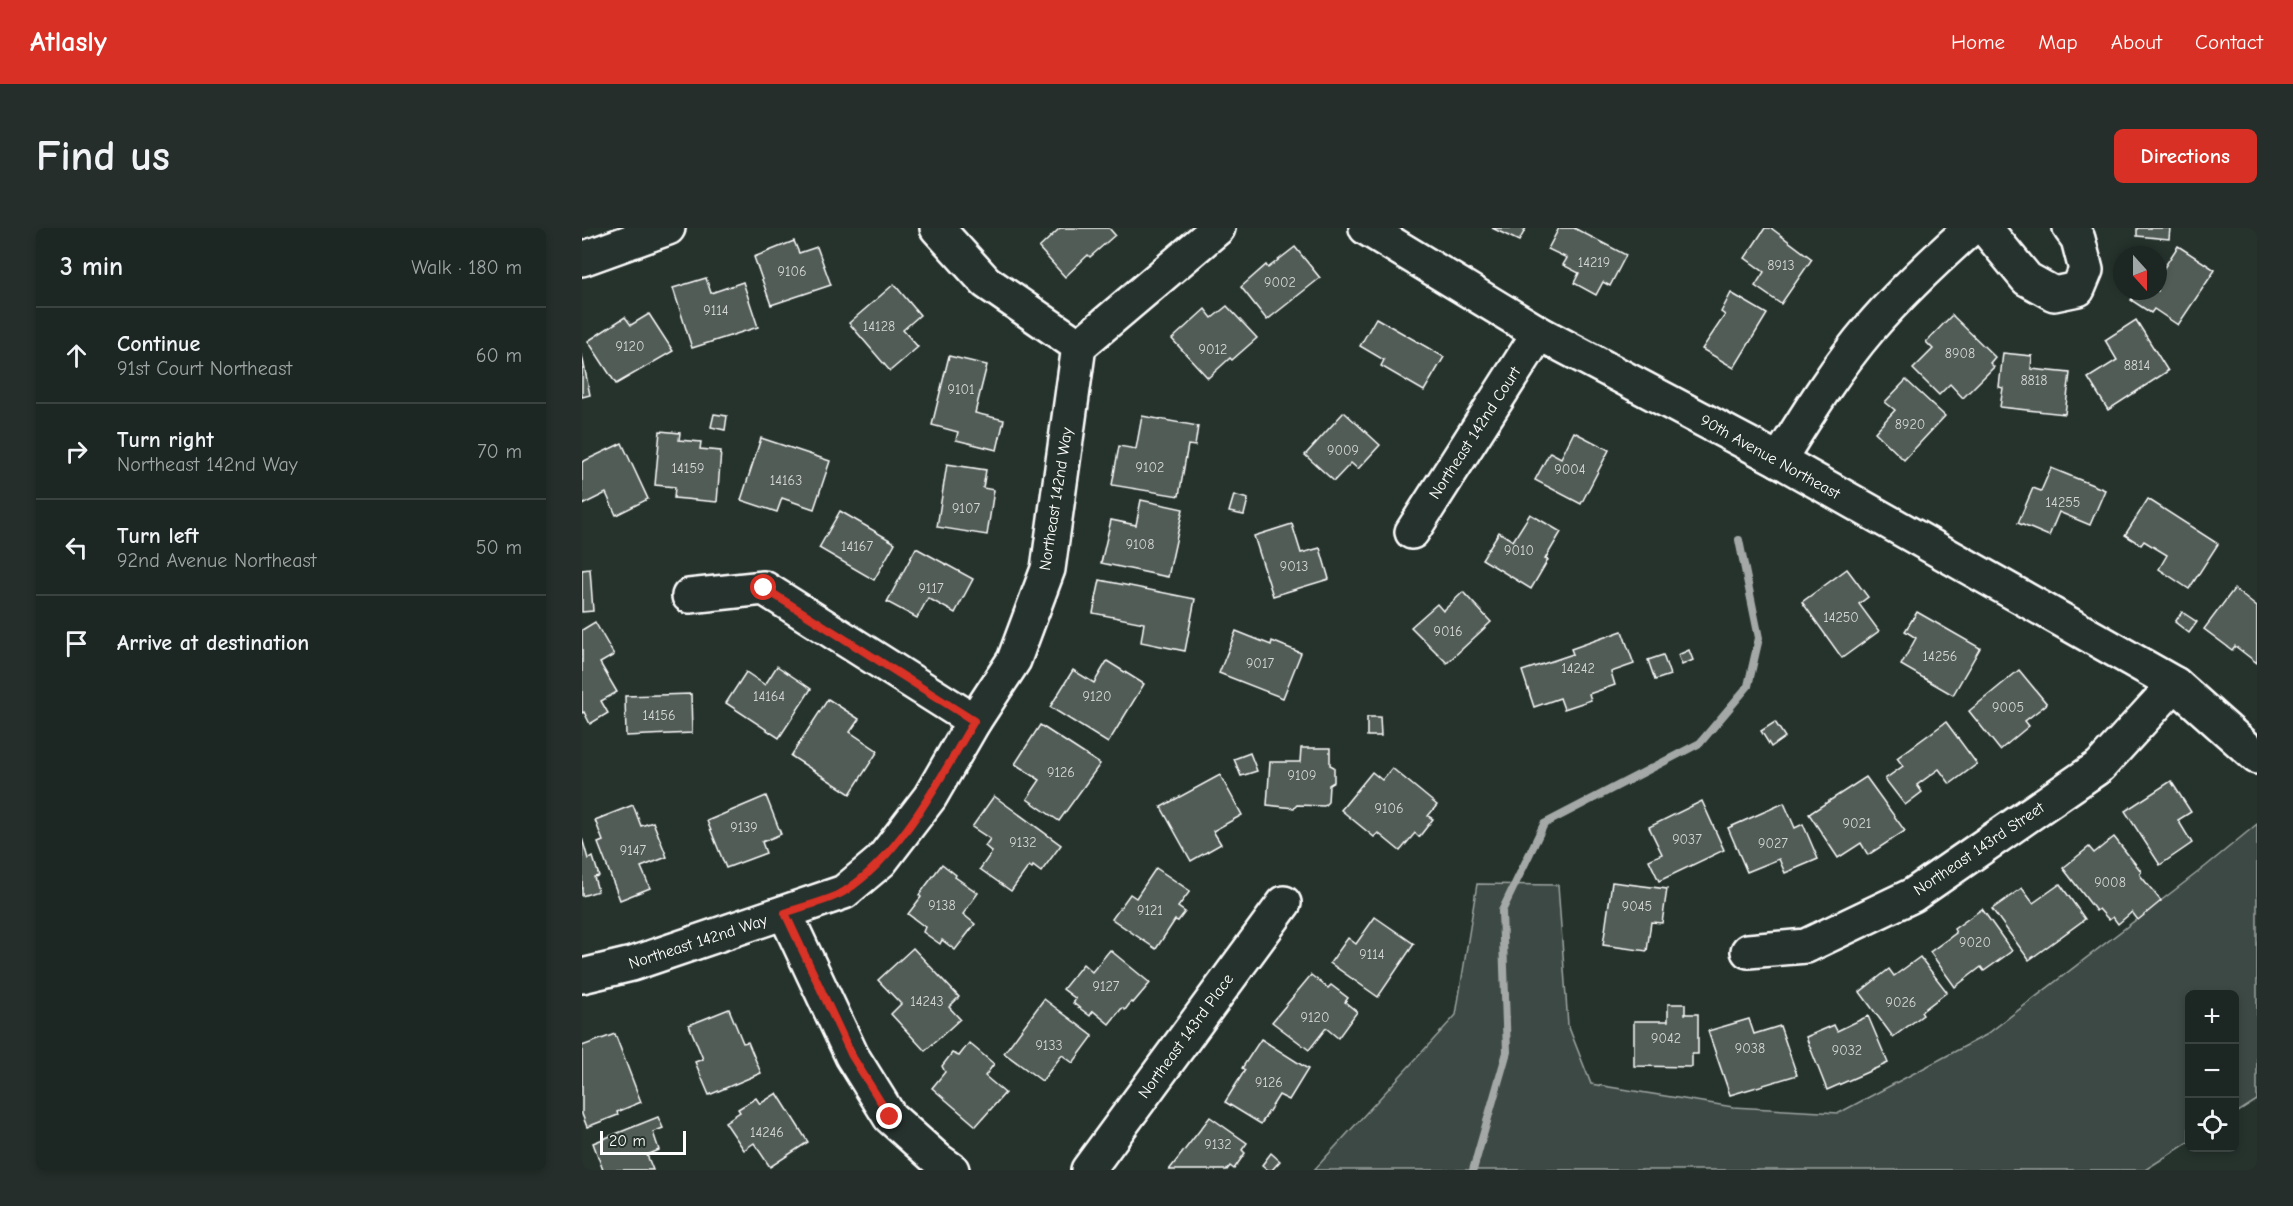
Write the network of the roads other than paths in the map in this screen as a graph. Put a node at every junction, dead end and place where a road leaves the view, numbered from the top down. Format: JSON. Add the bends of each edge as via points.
{"nodes":[{"id":1,"x":668,"y":228,"type":"edge"},
{"id":2,"x":937,"y":228,"type":"edge"},
{"id":3,"x":1218,"y":228,"type":"edge"},
{"id":4,"x":1366,"y":228,"type":"edge"},
{"id":5,"x":1971,"y":228,"type":"edge"},
{"id":6,"x":1985,"y":228,"type":"edge"},
{"id":7,"x":2070,"y":228,"type":"edge"},
{"id":8,"x":582,"y":260,"type":"edge"},
{"id":9,"x":1539,"y":333,"type":"junction"},
{"id":10,"x":1078,"y":346,"type":"junction"},
{"id":11,"x":1779,"y":460,"type":"junction"},
{"id":12,"x":1412,"y":532,"type":"dead end"},
{"id":13,"x":689,"y":596,"type":"dead end"},
{"id":14,"x":2175,"y":684,"type":"junction"},
{"id":15,"x":974,"y":721,"type":"junction"},
{"id":16,"x":2257,"y":756,"type":"edge"},
{"id":17,"x":1284,"y":903,"type":"dead end"},
{"id":18,"x":785,"y":913,"type":"junction"},
{"id":19,"x":1748,"y":951,"type":"dead end"},
{"id":20,"x":582,"y":976,"type":"edge"},
{"id":21,"x":952,"y":1170,"type":"edge"},
{"id":22,"x":1088,"y":1170,"type":"edge"}],
"edges":[{"from":1,"to":8,"type":"street"},
{"from":2,"to":10,"type":"street","via":[[986,282]]},
{"from":3,"to":10,"type":"street"},
{"from":4,"to":9,"type":"street","name":"90th Avenue Northeast"},
{"from":5,"to":11,"type":"street","via":[[1924,270],[1869,329],[1819,395]]},
{"from":6,"to":7,"type":"street","via":[[2027,279],[2054,294],[2078,289],[2086,270],[2078,239]]},
{"from":9,"to":11,"type":"street","name":"90th Avenue Northeast"},
{"from":9,"to":12,"type":"street","name":"Northeast 142nd Court"},
{"from":10,"to":15,"type":"street","name":"Northeast 142nd Way","via":[[1048,569],[1014,660]]},
{"from":11,"to":14,"type":"street","name":"90th Avenue Northeast"},
{"from":13,"to":15,"type":"street","via":[[764,588]]},
{"from":14,"to":16,"type":"street","name":"90th Avenue Northeast"},
{"from":14,"to":19,"type":"street","name":"Northeast 143rd Street","via":[[2100,766],[1913,895],[1806,946]]},
{"from":15,"to":18,"type":"street","name":"Northeast 142nd Way","via":[[930,797],[881,861],[844,892]]},
{"from":17,"to":22,"type":"street","name":"Northeast 143rd Place"},
{"from":18,"to":20,"type":"street","name":"Northeast 142nd Way","via":[[632,964]]},
{"from":18,"to":21,"type":"street","via":[[852,1056],[890,1117]]}]}
